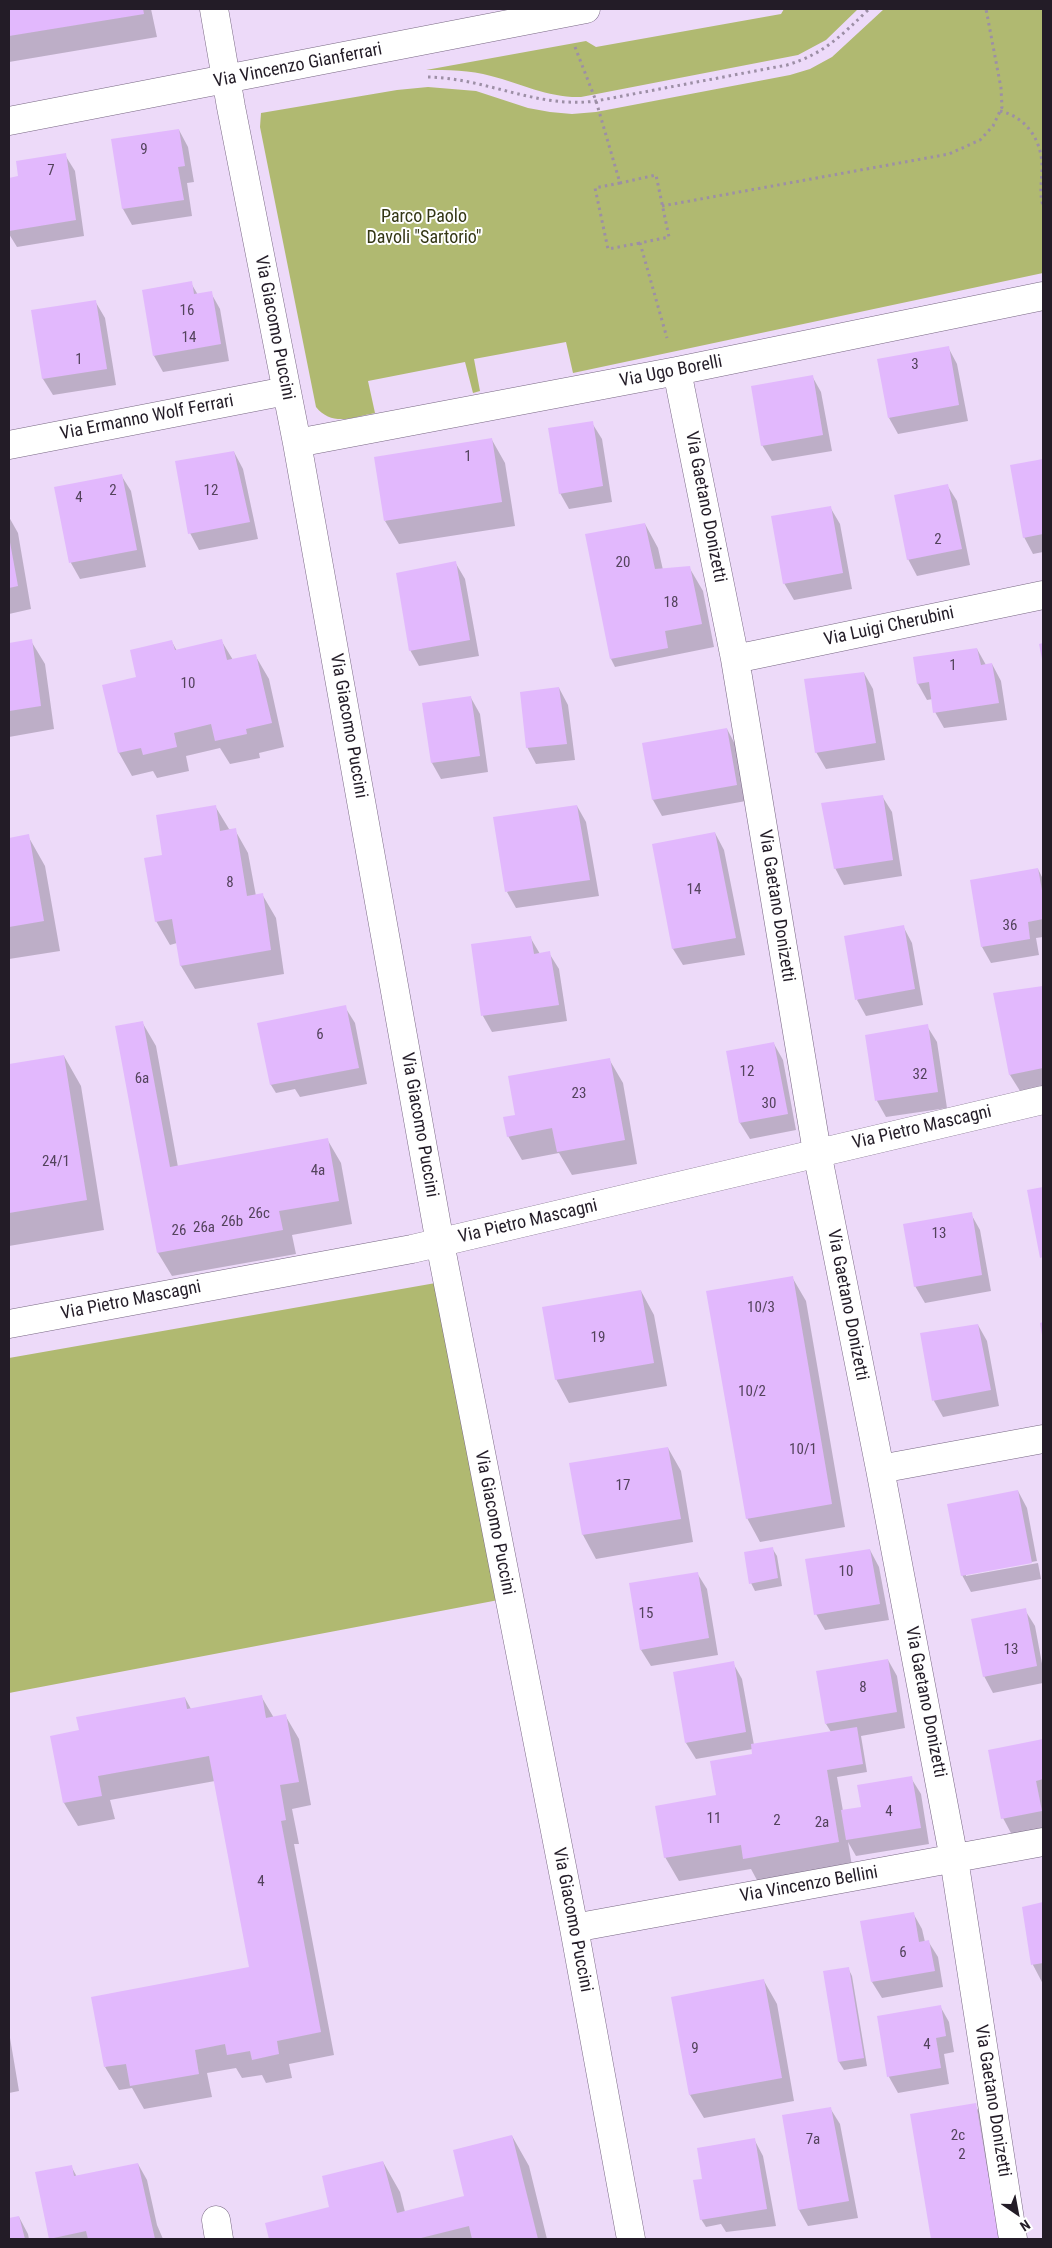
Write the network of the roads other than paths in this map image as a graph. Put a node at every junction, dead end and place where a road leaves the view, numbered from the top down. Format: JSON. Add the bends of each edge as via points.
{"nodes":[{"id":1,"x":214,"y":9,"type":"edge"},
{"id":2,"x":574,"y":10,"type":"edge"},
{"id":3,"x":227,"y":80,"type":"junction"},
{"id":4,"x":9,"y":122,"type":"edge"},
{"id":5,"x":1043,"y":296,"type":"edge"},
{"id":6,"x":677,"y":371,"type":"junction"},
{"id":7,"x":286,"y":391,"type":"junction"},
{"id":8,"x":297,"y":443,"type":"junction"},
{"id":9,"x":9,"y":444,"type":"edge"},
{"id":10,"x":1043,"y":595,"type":"edge"},
{"id":11,"x":735,"y":659,"type":"junction"},
{"id":12,"x":1043,"y":1100,"type":"edge"},
{"id":13,"x":817,"y":1152,"type":"junction"},
{"id":14,"x":440,"y":1243,"type":"junction"},
{"id":15,"x":9,"y":1324,"type":"edge"},
{"id":16,"x":1043,"y":1439,"type":"edge"},
{"id":17,"x":880,"y":1469,"type":"junction"},
{"id":18,"x":1043,"y":1842,"type":"edge"},
{"id":19,"x":954,"y":1859,"type":"junction"},
{"id":20,"x":574,"y":1928,"type":"junction"},
{"id":21,"x":632,"y":2239,"type":"edge"},
{"id":22,"x":1013,"y":2239,"type":"edge"}],
"edges":[{"from":1,"to":3,"type":"street","name":"Via Giacomo Puccini"},
{"from":2,"to":3,"type":"street","name":"Via Vincenzo Gianferrari"},
{"from":3,"to":4,"type":"street","name":"Via Vincenzo Gianferrari"},
{"from":3,"to":7,"type":"street","name":"Via Giacomo Puccini"},
{"from":5,"to":6,"type":"street","name":"Via Ugo Borelli"},
{"from":6,"to":8,"type":"street","name":"Via Ugo Borelli"},
{"from":6,"to":11,"type":"street","name":"Via Gaetano Donizetti"},
{"from":7,"to":8,"type":"street","name":"Via Giacomo Puccini"},
{"from":7,"to":9,"type":"street","name":"Via Ermanno Wolf Ferrari"},
{"from":8,"to":14,"type":"street","name":"Via Giacomo Puccini"},
{"from":10,"to":11,"type":"street","name":"Via Luigi Cherubini"},
{"from":11,"to":13,"type":"street","name":"Via Gaetano Donizetti"},
{"from":12,"to":13,"type":"street","name":"Via Pietro Mascagni"},
{"from":13,"to":14,"type":"street","name":"Via Pietro Mascagni"},
{"from":13,"to":17,"type":"street","name":"Via Gaetano Donizetti"},
{"from":14,"to":15,"type":"street","name":"Via Pietro Mascagni"},
{"from":14,"to":20,"type":"street","name":"Via Giacomo Puccini"},
{"from":16,"to":17,"type":"street"},
{"from":17,"to":19,"type":"street","name":"Via Gaetano Donizetti"},
{"from":18,"to":19,"type":"street","name":"Via Vincenzo Bellini"},
{"from":19,"to":20,"type":"street","name":"Via Vincenzo Bellini"},
{"from":19,"to":22,"type":"street","name":"Via Gaetano Donizetti"},
{"from":20,"to":21,"type":"street","name":"Via Giacomo Puccini"}]}
